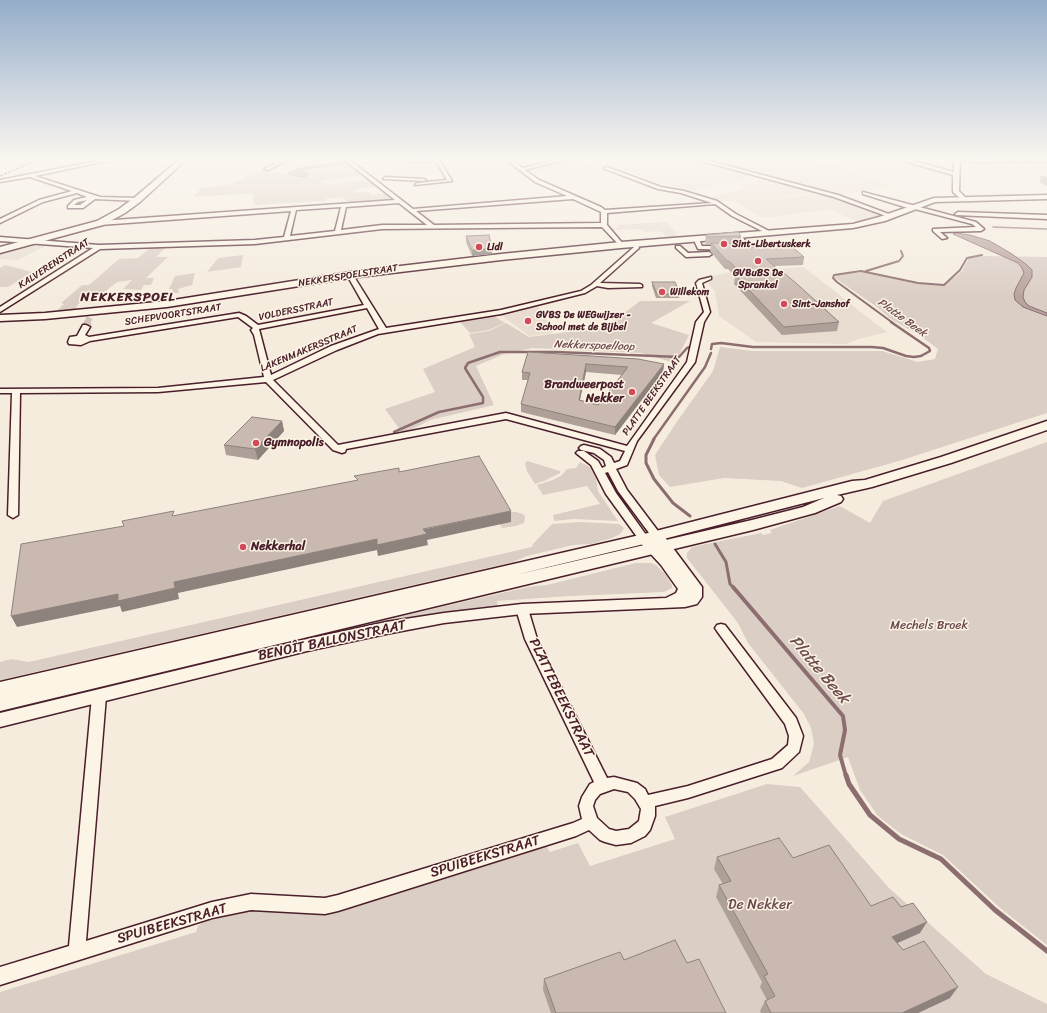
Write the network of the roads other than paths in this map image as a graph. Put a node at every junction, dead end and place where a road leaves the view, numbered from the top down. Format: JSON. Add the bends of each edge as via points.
{"nodes":[{"id":1,"x":32,"y":205,"type":"edge"},
{"id":2,"x":130,"y":205,"type":"edge"},
{"id":3,"x":352,"y":205,"type":"edge"},
{"id":4,"x":408,"y":205,"type":"edge"},
{"id":5,"x":477,"y":205,"type":"edge"},
{"id":6,"x":592,"y":205,"type":"edge"},
{"id":7,"x":688,"y":205,"type":"edge"},
{"id":8,"x":719,"y":205,"type":"edge"},
{"id":9,"x":862,"y":205,"type":"edge"},
{"id":10,"x":905,"y":205,"type":"edge"},
{"id":11,"x":921,"y":205,"type":"edge"},
{"id":12,"x":344,"y":206,"type":"junction"},
{"id":13,"x":914,"y":208,"type":"junction"},
{"id":14,"x":294,"y":209,"type":"junction"},
{"id":15,"x":414,"y":210,"type":"junction"},
{"id":16,"x":726,"y":210,"type":"junction"},
{"id":17,"x":604,"y":212,"type":"junction"},
{"id":18,"x":656,"y":214,"type":"dead end"},
{"id":19,"x":892,"y":216,"type":"junction"},
{"id":20,"x":946,"y":216,"type":"junction"},
{"id":21,"x":1047,"y":217,"type":"edge"},
{"id":22,"x":0,"y":221,"type":"edge"},
{"id":23,"x":100,"y":224,"type":"junction"},
{"id":24,"x":604,"y":225,"type":"junction"},
{"id":25,"x":432,"y":226,"type":"junction"},
{"id":26,"x":338,"y":232,"type":"junction"},
{"id":27,"x":770,"y":233,"type":"junction"},
{"id":28,"x":739,"y":235,"type":"junction"},
{"id":29,"x":696,"y":238,"type":"junction"},
{"id":30,"x":944,"y":238,"type":"dead end"},
{"id":31,"x":0,"y":239,"type":"edge"},
{"id":32,"x":286,"y":239,"type":"junction"},
{"id":33,"x":26,"y":242,"type":"junction"},
{"id":34,"x":636,"y":244,"type":"junction"},
{"id":35,"x":621,"y":245,"type":"junction"},
{"id":36,"x":99,"y":247,"type":"junction"},
{"id":37,"x":678,"y":247,"type":"dead end"},
{"id":38,"x":0,"y":250,"type":"edge"},
{"id":39,"x":709,"y":254,"type":"dead end"},
{"id":40,"x":350,"y":275,"type":"junction"},
{"id":41,"x":709,"y":278,"type":"dead end"},
{"id":42,"x":595,"y":284,"type":"junction"},
{"id":43,"x":640,"y":286,"type":"dead end"},
{"id":44,"x":368,"y":306,"type":"junction"},
{"id":45,"x":0,"y":316,"type":"edge"},
{"id":46,"x":86,"y":327,"type":"tunnel mouth"},
{"id":47,"x":257,"y":327,"type":"junction"},
{"id":48,"x":383,"y":330,"type":"junction"},
{"id":49,"x":268,"y":379,"type":"junction"},
{"id":50,"x":16,"y":390,"type":"junction"},
{"id":51,"x":0,"y":391,"type":"edge"},
{"id":52,"x":1047,"y":425,"type":"edge"},
{"id":53,"x":336,"y":448,"type":"junction"},
{"id":54,"x":629,"y":449,"type":"junction"},
{"id":55,"x":349,"y":451,"type":"dead end"},
{"id":56,"x":611,"y":468,"type":"junction"},
{"id":57,"x":600,"y":472,"type":"junction"},
{"id":58,"x":13,"y":515,"type":"dead end"},
{"id":59,"x":654,"y":542,"type":"junction"},
{"id":60,"x":522,"y":609,"type":"junction"},
{"id":61,"x":721,"y":628,"type":"dead end"},
{"id":62,"x":0,"y":690,"type":"edge"},
{"id":63,"x":99,"y":696,"type":"junction"},
{"id":64,"x":0,"y":703,"type":"edge"},
{"id":65,"x":0,"y":720,"type":"edge"},
{"id":66,"x":603,"y":784,"type":"junction"},
{"id":67,"x":645,"y":802,"type":"junction"},
{"id":68,"x":590,"y":822,"type":"junction"},
{"id":69,"x":77,"y":952,"type":"junction"},
{"id":70,"x":0,"y":976,"type":"edge"}],
"edges":[{"from":1,"to":22,"type":"street"},
{"from":2,"to":23,"type":"main road"},
{"from":3,"to":12,"type":"street"},
{"from":4,"to":15,"type":"street"},
{"from":5,"to":15,"type":"street"},
{"from":6,"to":17,"type":"street"},
{"from":7,"to":17,"type":"street"},
{"from":8,"to":16,"type":"street"},
{"from":9,"to":19,"type":"street"},
{"from":10,"to":13,"type":"street"},
{"from":11,"to":13,"type":"main road","name":"NEKKERSPOELSTRAAT"},
{"from":12,"to":14,"type":"street"},
{"from":12,"to":26,"type":"street"},
{"from":13,"to":19,"type":"main road","name":"NEKKERSPOELSTRAAT"},
{"from":13,"to":20,"type":"street"},
{"from":14,"to":23,"type":"street"},
{"from":14,"to":32,"type":"street"},
{"from":15,"to":25,"type":"street"},
{"from":16,"to":18,"type":"street"},
{"from":16,"to":27,"type":"street"},
{"from":17,"to":24,"type":"street"},
{"from":19,"to":27,"type":"main road","name":"NEKKERSPOELSTRAAT","via":[[853,226]]},
{"from":20,"to":21,"type":"street","via":[[951,214]]},
{"from":20,"to":30,"type":"street","via":[[974,223],[981,229],[935,230]]},
{"from":23,"to":33,"type":"main road"},
{"from":24,"to":25,"type":"street"},
{"from":24,"to":35,"type":"street"},
{"from":25,"to":26,"type":"street","via":[[382,227]]},
{"from":26,"to":32,"type":"street"},
{"from":27,"to":28,"type":"main road","name":"NEKKERSPOELSTRAAT"},
{"from":28,"to":29,"type":"main road","name":"NEKKERSPOELSTRAAT"},
{"from":28,"to":29,"type":"street","via":[[745,246],[738,248],[700,248]]},
{"from":29,"to":34,"type":"main road","name":"NEKKERSPOELSTRAAT"},
{"from":31,"to":33,"type":"street"},
{"from":32,"to":36,"type":"street"},
{"from":33,"to":36,"type":"street"},
{"from":33,"to":38,"type":"main road"},
{"from":34,"to":35,"type":"main road","name":"NEKKERSPOELSTRAAT"},
{"from":34,"to":42,"type":"street","name":"LAKENMAKERSSTRAAT","via":[[637,247]]},
{"from":35,"to":40,"type":"main road","name":"NEKKERSPOELSTRAAT"},
{"from":36,"to":45,"type":"street","name":"KALVERENSTRAAT"},
{"from":37,"to":39,"type":"street","via":[[686,255]]},
{"from":40,"to":44,"type":"street"},
{"from":40,"to":45,"type":"main road","name":"NEKKERSPOELSTRAAT","via":[[174,303],[91,313]]},
{"from":41,"to":54,"type":"street","name":"PLATTE BEEKSTRAAT","via":[[699,283],[707,312],[700,322],[691,362]]},
{"from":42,"to":43,"type":"street"},
{"from":42,"to":48,"type":"street","name":"LAKENMAKERSSTRAAT","via":[[583,292],[551,301],[454,320]]},
{"from":44,"to":47,"type":"street","name":"VOLDERSSTRAAT"},
{"from":44,"to":48,"type":"street"},
{"from":46,"to":47,"type":"street","name":"SCHEPVOORTSTRAAT","via":[[80,337],[72,342],[81,343],[88,339],[239,315]]},
{"from":47,"to":49,"type":"street","name":"VOLDERSSTRAAT","via":[[255,330]]},
{"from":48,"to":49,"type":"street","name":"LAKENMAKERSSTRAAT","via":[[334,348]]},
{"from":49,"to":50,"type":"street","name":"LAKENMAKERSSTRAAT","via":[[158,390]]},
{"from":49,"to":53,"type":"street"},
{"from":50,"to":51,"type":"street","name":"LAKENMAKERSSTRAAT"},
{"from":50,"to":58,"type":"street"},
{"from":52,"to":59,"type":"main road","via":[[867,484]]},
{"from":53,"to":54,"type":"street","via":[[506,416]]},
{"from":53,"to":55,"type":"street"},
{"from":54,"to":56,"type":"street","name":"PLATTE BEEKSTRAAT","via":[[624,463]]},
{"from":56,"to":57,"type":"street","name":"PLATTE BEEKSTRAAT"},
{"from":56,"to":57,"type":"street","via":[[608,459],[603,455],[583,451],[595,462]]},
{"from":56,"to":59,"type":"street"},
{"from":57,"to":59,"type":"street","via":[[612,494]]},
{"from":59,"to":60,"type":"street","name":"BENOÎT BALLONSTRAAT","via":[[695,587],[695,597],[692,600]]},
{"from":59,"to":62,"type":"main road"},
{"from":59,"to":64,"type":"main road"},
{"from":60,"to":63,"type":"street","name":"BENOÎT BALLONSTRAAT","via":[[444,618],[348,636]]},
{"from":60,"to":66,"type":"street","name":"PLATTEBEEKSTRAAT","via":[[531,639]]},
{"from":61,"to":67,"type":"street","via":[[791,722],[796,736],[794,748],[777,764],[688,792]]},
{"from":63,"to":65,"type":"street","name":"BENOÎT BALLONSTRAAT"},
{"from":63,"to":69,"type":"street"},
{"from":66,"to":67,"type":"street","via":[[624,784],[640,794]]},
{"from":66,"to":68,"type":"street","via":[[589,797],[586,806]]},
{"from":67,"to":68,"type":"street","via":[[648,816],[645,825],[631,836],[616,838],[605,835]]},
{"from":68,"to":69,"type":"street","name":"SPUIBEEKSTRAAT","via":[[576,829],[338,903],[325,906],[251,902],[212,910]]},
{"from":69,"to":70,"type":"street","name":"SPUIBEEKSTRAAT"}]}
